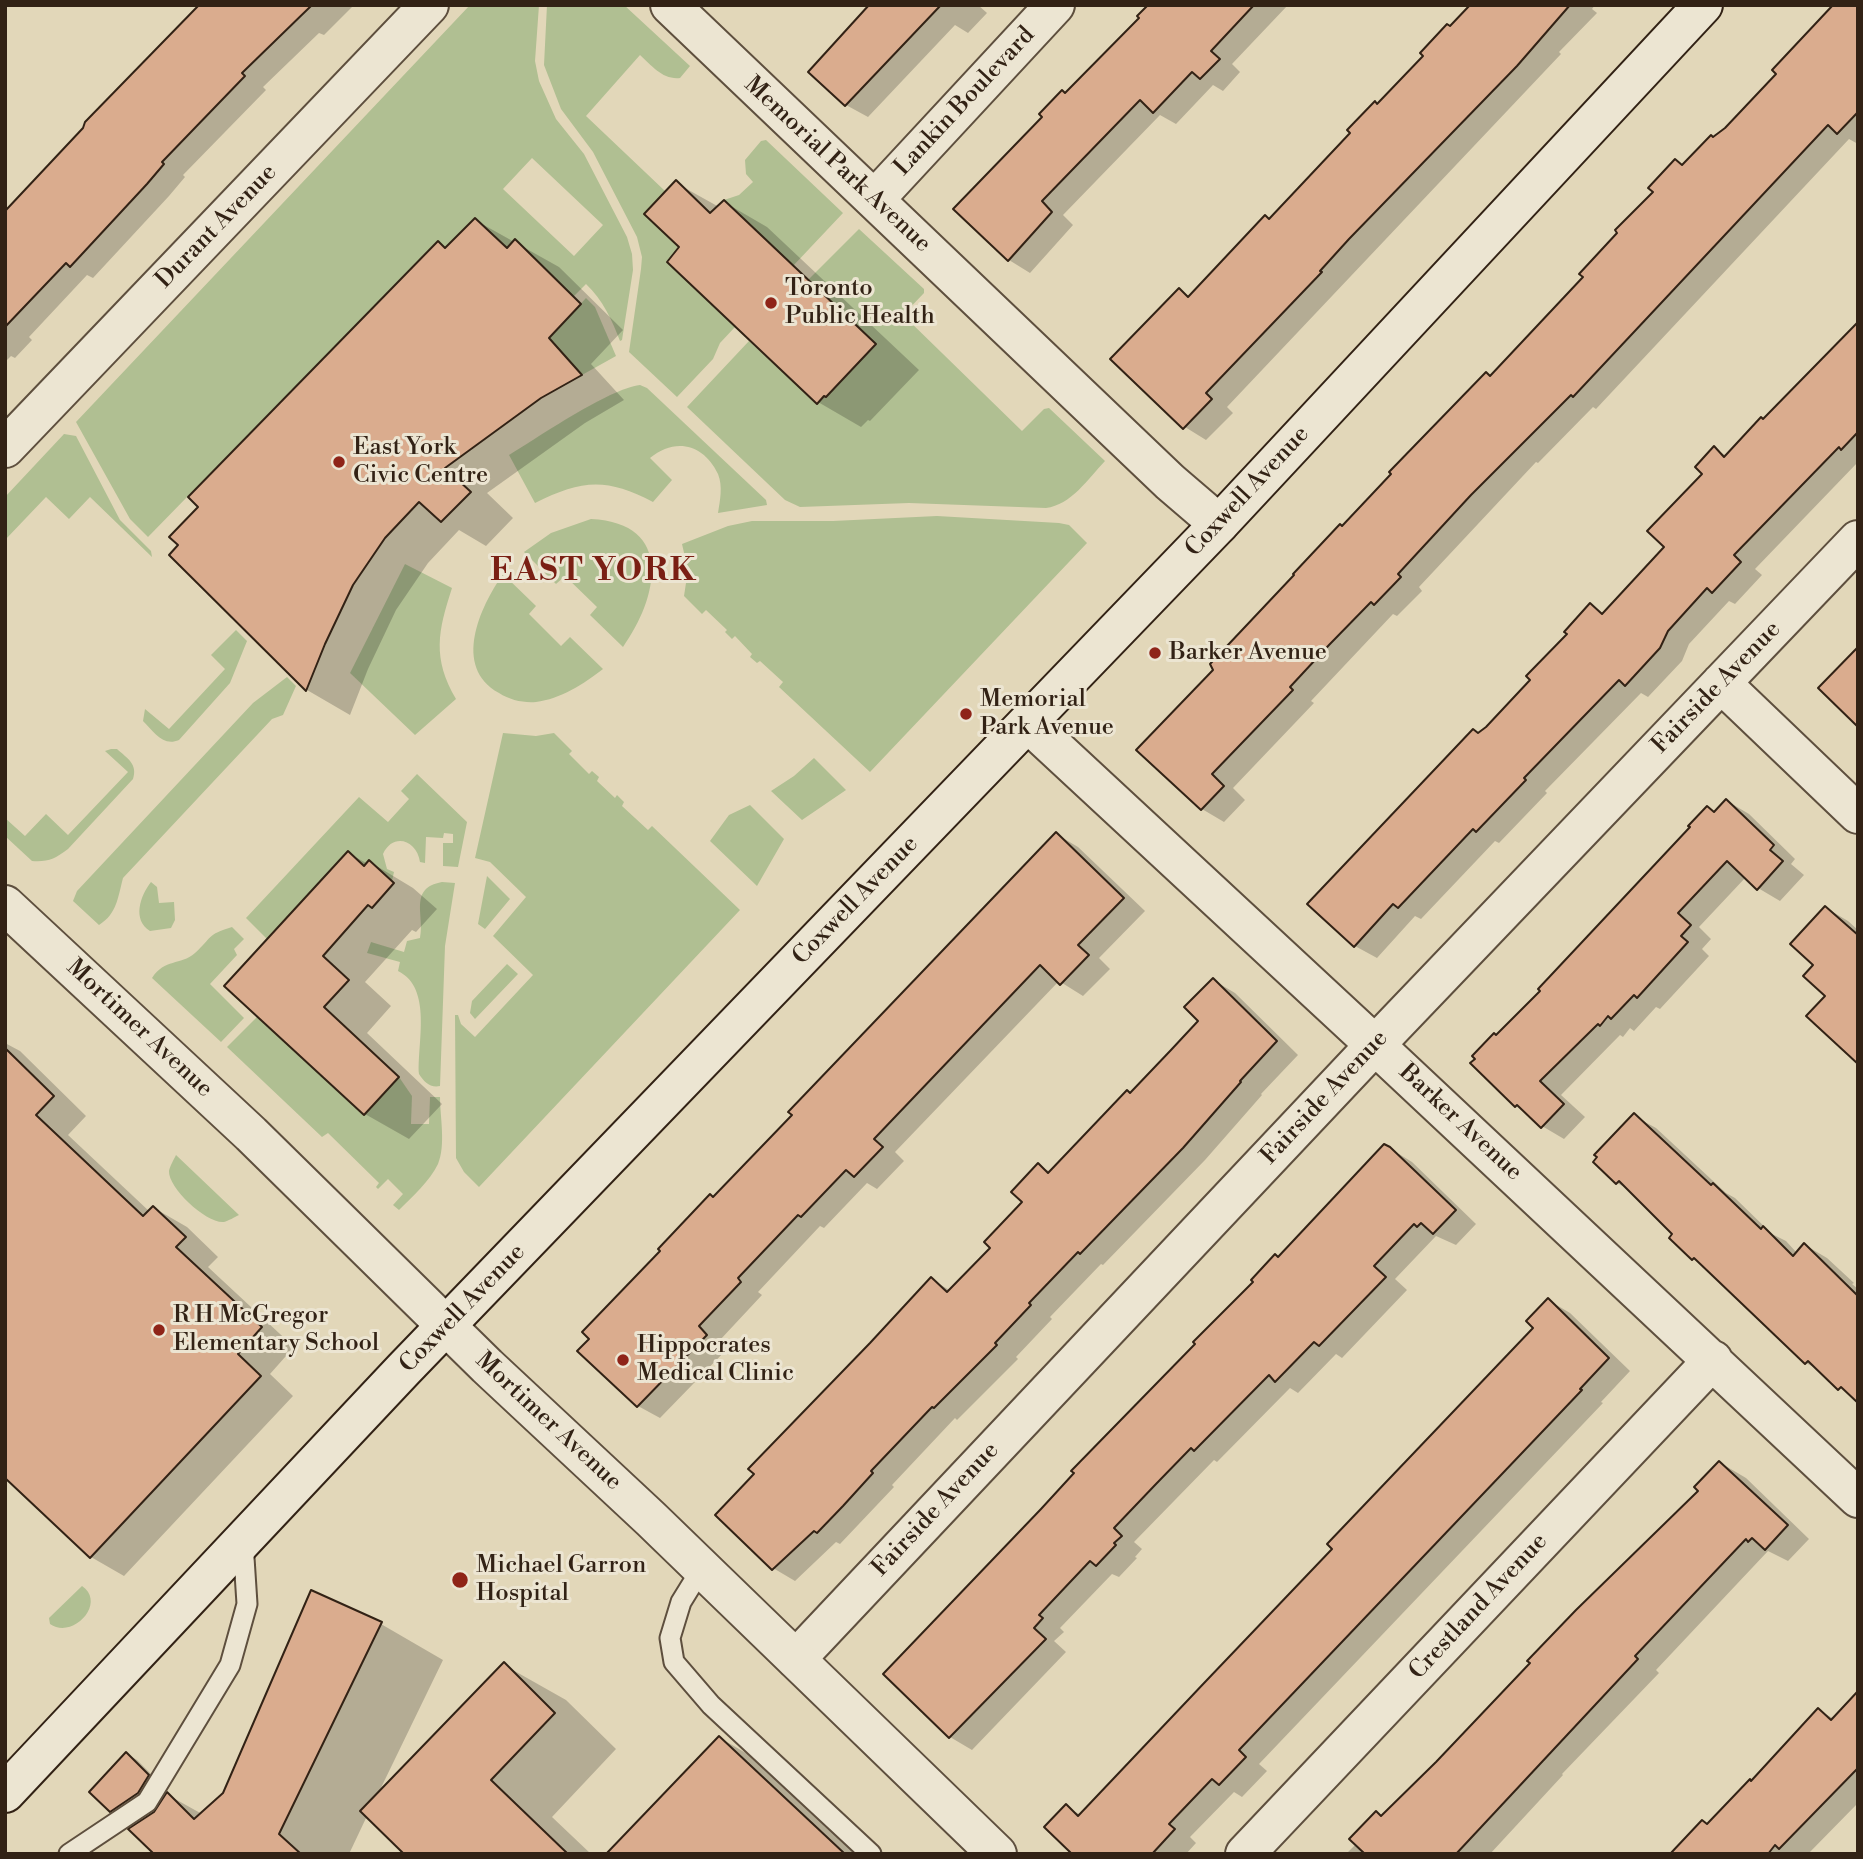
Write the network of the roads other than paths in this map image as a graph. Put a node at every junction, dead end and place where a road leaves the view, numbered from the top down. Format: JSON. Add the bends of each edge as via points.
{"nodes":[{"id":1,"x":429,"y":5,"type":"edge"},
{"id":2,"x":670,"y":5,"type":"edge"},
{"id":3,"x":1055,"y":5,"type":"edge"},
{"id":4,"x":1703,"y":5,"type":"edge"},
{"id":5,"x":875,"y":200,"type":"junction"},
{"id":6,"x":5,"y":448,"type":"edge"},
{"id":7,"x":1219,"y":524,"type":"junction"},
{"id":8,"x":1858,"y":540,"type":"edge"},
{"id":9,"x":1721,"y":683,"type":"junction"},
{"id":10,"x":1028,"y":723,"type":"junction"},
{"id":11,"x":1858,"y":814,"type":"edge"},
{"id":12,"x":5,"y":905,"type":"edge"},
{"id":13,"x":1376,"y":1045,"type":"junction"},
{"id":14,"x":446,"y":1326,"type":"junction"},
{"id":15,"x":1713,"y":1360,"type":"junction"},
{"id":16,"x":1858,"y":1498,"type":"edge"},
{"id":17,"x":243,"y":1542,"type":"junction"},
{"id":18,"x":702,"y":1568,"type":"junction"},
{"id":19,"x":796,"y":1659,"type":"junction"},
{"id":20,"x":5,"y":1793,"type":"edge"},
{"id":21,"x":69,"y":1854,"type":"edge"},
{"id":22,"x":871,"y":1854,"type":"edge"},
{"id":23,"x":998,"y":1854,"type":"edge"},
{"id":24,"x":1245,"y":1854,"type":"edge"}],
"edges":[{"from":1,"to":6,"type":"street","name":"Durant Avenue"},
{"from":2,"to":5,"type":"street","name":"Memorial Park Avenue"},
{"from":3,"to":5,"type":"street","name":"Lankin Boulevard"},
{"from":4,"to":7,"type":"street","name":"Coxwell Avenue"},
{"from":5,"to":7,"type":"street","name":"Memorial Park Avenue"},
{"from":7,"to":10,"type":"street","name":"Coxwell Avenue"},
{"from":8,"to":9,"type":"street","name":"Fairside Avenue"},
{"from":9,"to":11,"type":"street"},
{"from":9,"to":13,"type":"street","name":"Fairside Avenue"},
{"from":10,"to":13,"type":"street","name":"Barker Avenue"},
{"from":10,"to":14,"type":"street","name":"Coxwell Avenue"},
{"from":12,"to":14,"type":"street","name":"Mortimer Avenue","via":[[251,1134]]},
{"from":13,"to":15,"type":"street","name":"Barker Avenue"},
{"from":13,"to":19,"type":"street","name":"Fairside Avenue"},
{"from":14,"to":17,"type":"street","name":"Coxwell Avenue"},
{"from":14,"to":18,"type":"street","name":"Mortimer Avenue"},
{"from":15,"to":16,"type":"street","name":"Barker Avenue"},
{"from":15,"to":24,"type":"street","name":"Crestland Avenue"},
{"from":17,"to":20,"type":"street","name":"Coxwell Avenue"},
{"from":17,"to":21,"type":"lane","via":[[247,1604],[230,1665],[147,1802]]},
{"from":18,"to":19,"type":"street","name":"Mortimer Avenue"},
{"from":18,"to":22,"type":"lane","via":[[681,1602],[670,1638],[674,1662],[711,1705]]},
{"from":19,"to":23,"type":"street","name":"Mortimer Avenue"}]}
